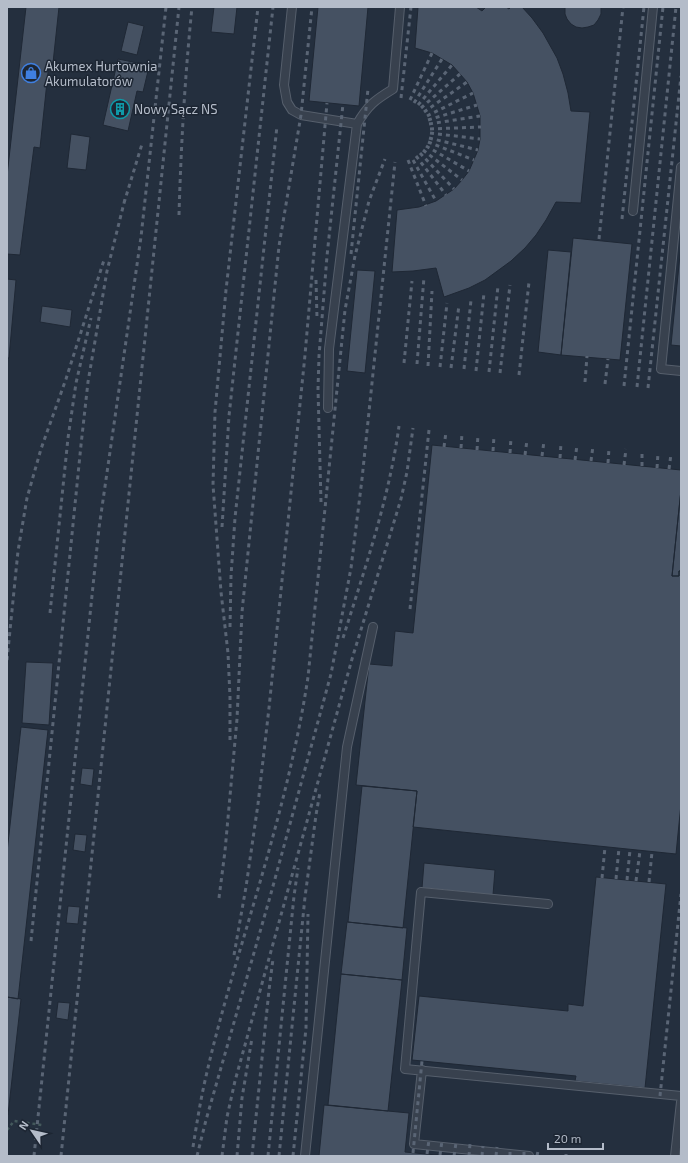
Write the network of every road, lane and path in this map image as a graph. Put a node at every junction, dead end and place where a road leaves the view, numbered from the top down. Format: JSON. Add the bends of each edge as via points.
{"nodes":[{"id":1,"x":292,"y":7,"type":"edge"},
{"id":2,"x":400,"y":7,"type":"edge"},
{"id":3,"x":653,"y":7,"type":"edge"},
{"id":4,"x":357,"y":124,"type":"junction"},
{"id":5,"x":681,"y":167,"type":"edge"},
{"id":6,"x":633,"y":211,"type":"dead end"},
{"id":7,"x":681,"y":371,"type":"edge"},
{"id":8,"x":328,"y":408,"type":"dead end"},
{"id":9,"x":373,"y":627,"type":"dead end"},
{"id":10,"x":548,"y":904,"type":"dead end"},
{"id":11,"x":422,"y":1070,"type":"junction"},
{"id":12,"x":681,"y":1096,"type":"edge"},
{"id":13,"x":681,"y":1102,"type":"edge"},
{"id":14,"x":42,"y":1125,"type":"dead end"},
{"id":15,"x":7,"y":1130,"type":"edge"},
{"id":16,"x":306,"y":1156,"type":"edge"},
{"id":17,"x":529,"y":1156,"type":"edge"},
{"id":18,"x":675,"y":1156,"type":"edge"}],
"edges":[{"from":1,"to":4,"type":"lane","via":[[284,85],[287,102],[292,110],[301,115]]},
{"from":2,"to":4,"type":"lane","via":[[393,89],[366,109]]},
{"from":3,"to":6,"type":"lane"},
{"from":4,"to":8,"type":"lane","via":[[329,349]]},
{"from":5,"to":7,"type":"lane","via":[[661,369]]},
{"from":9,"to":16,"type":"lane","via":[[347,747]]},
{"from":10,"to":11,"type":"lane","via":[[421,892],[405,1069]]},
{"from":11,"to":12,"type":"lane"},
{"from":11,"to":17,"type":"lane","via":[[414,1144]]},
{"from":13,"to":18,"type":"lane"},
{"from":14,"to":15,"type":"path","via":[[14,1121]]}]}
